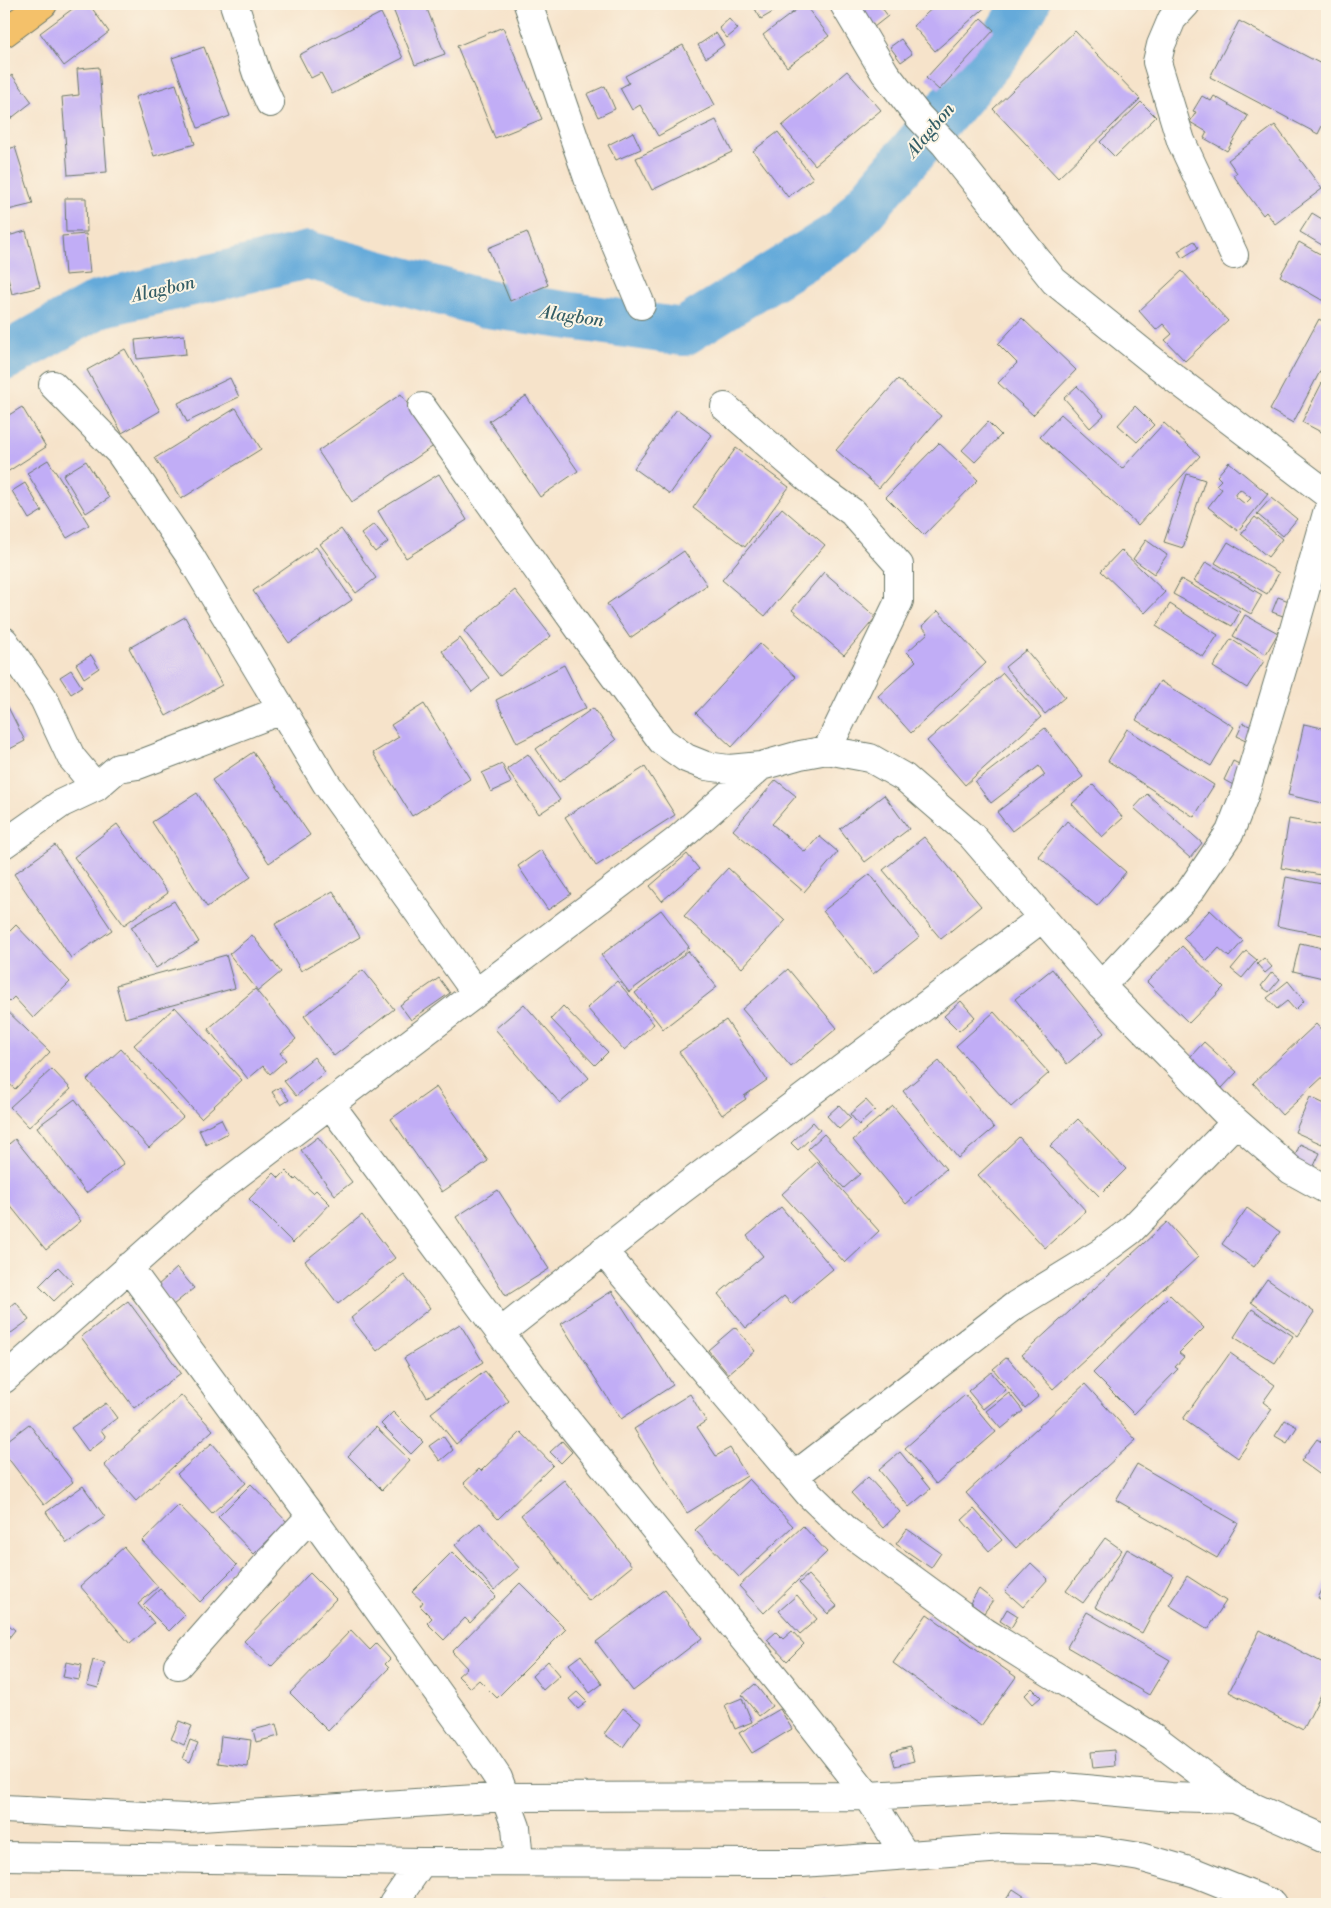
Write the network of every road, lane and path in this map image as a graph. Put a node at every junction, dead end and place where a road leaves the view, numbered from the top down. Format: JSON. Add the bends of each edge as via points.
{"nodes":[{"id":1,"x":43,"y":4,"type":"edge"},
{"id":2,"x":234,"y":4,"type":"edge"},
{"id":3,"x":528,"y":4,"type":"edge"},
{"id":4,"x":844,"y":4,"type":"edge"},
{"id":5,"x":1186,"y":4,"type":"edge"},
{"id":6,"x":4,"y":33,"type":"edge"},
{"id":7,"x":270,"y":103,"type":"dead end"},
{"id":8,"x":1234,"y":255,"type":"dead end"},
{"id":9,"x":641,"y":305,"type":"dead end"},
{"id":10,"x":54,"y":385,"type":"dead end"},
{"id":11,"x":422,"y":407,"type":"dead end"},
{"id":12,"x":725,"y":407,"type":"dead end"},
{"id":13,"x":1324,"y":483,"type":"edge"},
{"id":14,"x":1327,"y":513,"type":"edge"},
{"id":15,"x":4,"y":641,"type":"edge"},
{"id":16,"x":282,"y":710,"type":"junction"},
{"id":17,"x":827,"y":750,"type":"junction"},
{"id":18,"x":761,"y":766,"type":"junction"},
{"id":19,"x":96,"y":787,"type":"junction"},
{"id":20,"x":4,"y":844,"type":"edge"},
{"id":21,"x":1042,"y":918,"type":"junction"},
{"id":22,"x":1101,"y":986,"type":"junction"},
{"id":23,"x":476,"y":993,"type":"junction"},
{"id":24,"x":330,"y":1104,"type":"junction"},
{"id":25,"x":1236,"y":1122,"type":"junction"},
{"id":26,"x":1327,"y":1190,"type":"edge"},
{"id":27,"x":603,"y":1251,"type":"junction"},
{"id":28,"x":128,"y":1267,"type":"junction"},
{"id":29,"x":500,"y":1333,"type":"junction"},
{"id":30,"x":4,"y":1379,"type":"edge"},
{"id":31,"x":794,"y":1476,"type":"junction"},
{"id":32,"x":311,"y":1516,"type":"junction"},
{"id":33,"x":178,"y":1665,"type":"dead end"},
{"id":34,"x":868,"y":1796,"type":"junction"},
{"id":35,"x":506,"y":1797,"type":"junction"},
{"id":36,"x":1235,"y":1799,"type":"junction"},
{"id":37,"x":4,"y":1809,"type":"edge"},
{"id":38,"x":1327,"y":1840,"type":"edge"},
{"id":39,"x":905,"y":1855,"type":"junction"},
{"id":40,"x":5,"y":1859,"type":"edge"},
{"id":41,"x":422,"y":1862,"type":"junction"},
{"id":42,"x":519,"y":1862,"type":"junction"},
{"id":43,"x":393,"y":1904,"type":"edge"},
{"id":44,"x":1273,"y":1904,"type":"edge"}],
"edges":[{"from":1,"to":6,"type":"main road"},
{"from":2,"to":7,"type":"street"},
{"from":3,"to":9,"type":"street","via":[[589,181]]},
{"from":4,"to":13,"type":"street","via":[[885,73],[1054,281],[1173,377]]},
{"from":5,"to":8,"type":"street","via":[[1172,19],[1157,62],[1181,141]]},
{"from":10,"to":16,"type":"street","via":[[120,452],[190,556]]},
{"from":11,"to":18,"type":"street","via":[[662,741],[686,758],[706,766],[729,769]]},
{"from":12,"to":17,"type":"street","via":[[819,488],[852,512],[899,565],[899,601]]},
{"from":14,"to":22,"type":"street","via":[[1230,832],[1190,890]]},
{"from":15,"to":19,"type":"street","via":[[44,699],[71,758]]},
{"from":16,"to":19,"type":"street","via":[[138,765],[118,768]]},
{"from":16,"to":23,"type":"street","via":[[326,783]]},
{"from":17,"to":18,"type":"street"},
{"from":17,"to":21,"type":"street","via":[[870,758],[904,778],[971,835]]},
{"from":18,"to":23,"type":"street","via":[[676,842]]},
{"from":19,"to":20,"type":"street","via":[[62,803]]},
{"from":21,"to":22,"type":"street"},
{"from":21,"to":27,"type":"street"},
{"from":22,"to":25,"type":"street"},
{"from":23,"to":24,"type":"street"},
{"from":24,"to":28,"type":"street","via":[[213,1193]]},
{"from":24,"to":29,"type":"street"},
{"from":25,"to":26,"type":"street","via":[[1291,1170]]},
{"from":25,"to":31,"type":"street","via":[[1130,1231],[1016,1305]]},
{"from":27,"to":29,"type":"street"},
{"from":27,"to":31,"type":"street"},
{"from":28,"to":30,"type":"street"},
{"from":28,"to":32,"type":"street"},
{"from":29,"to":34,"type":"street"},
{"from":31,"to":36,"type":"street","via":[[847,1531],[878,1555],[985,1632],[1153,1737]]},
{"from":32,"to":33,"type":"street"},
{"from":32,"to":35,"type":"street","via":[[480,1751]]},
{"from":34,"to":35,"type":"street"},
{"from":34,"to":36,"type":"street","via":[[1053,1786],[1171,1797]]},
{"from":34,"to":39,"type":"street"},
{"from":35,"to":37,"type":"street","via":[[186,1818]]},
{"from":35,"to":42,"type":"street","via":[[516,1827]]},
{"from":36,"to":38,"type":"street"},
{"from":39,"to":42,"type":"street","via":[[802,1863]]},
{"from":39,"to":44,"type":"street","via":[[1003,1848],[1096,1850],[1140,1857],[1196,1873]]},
{"from":40,"to":41,"type":"street"},
{"from":41,"to":42,"type":"street"},
{"from":41,"to":43,"type":"street"}]}
